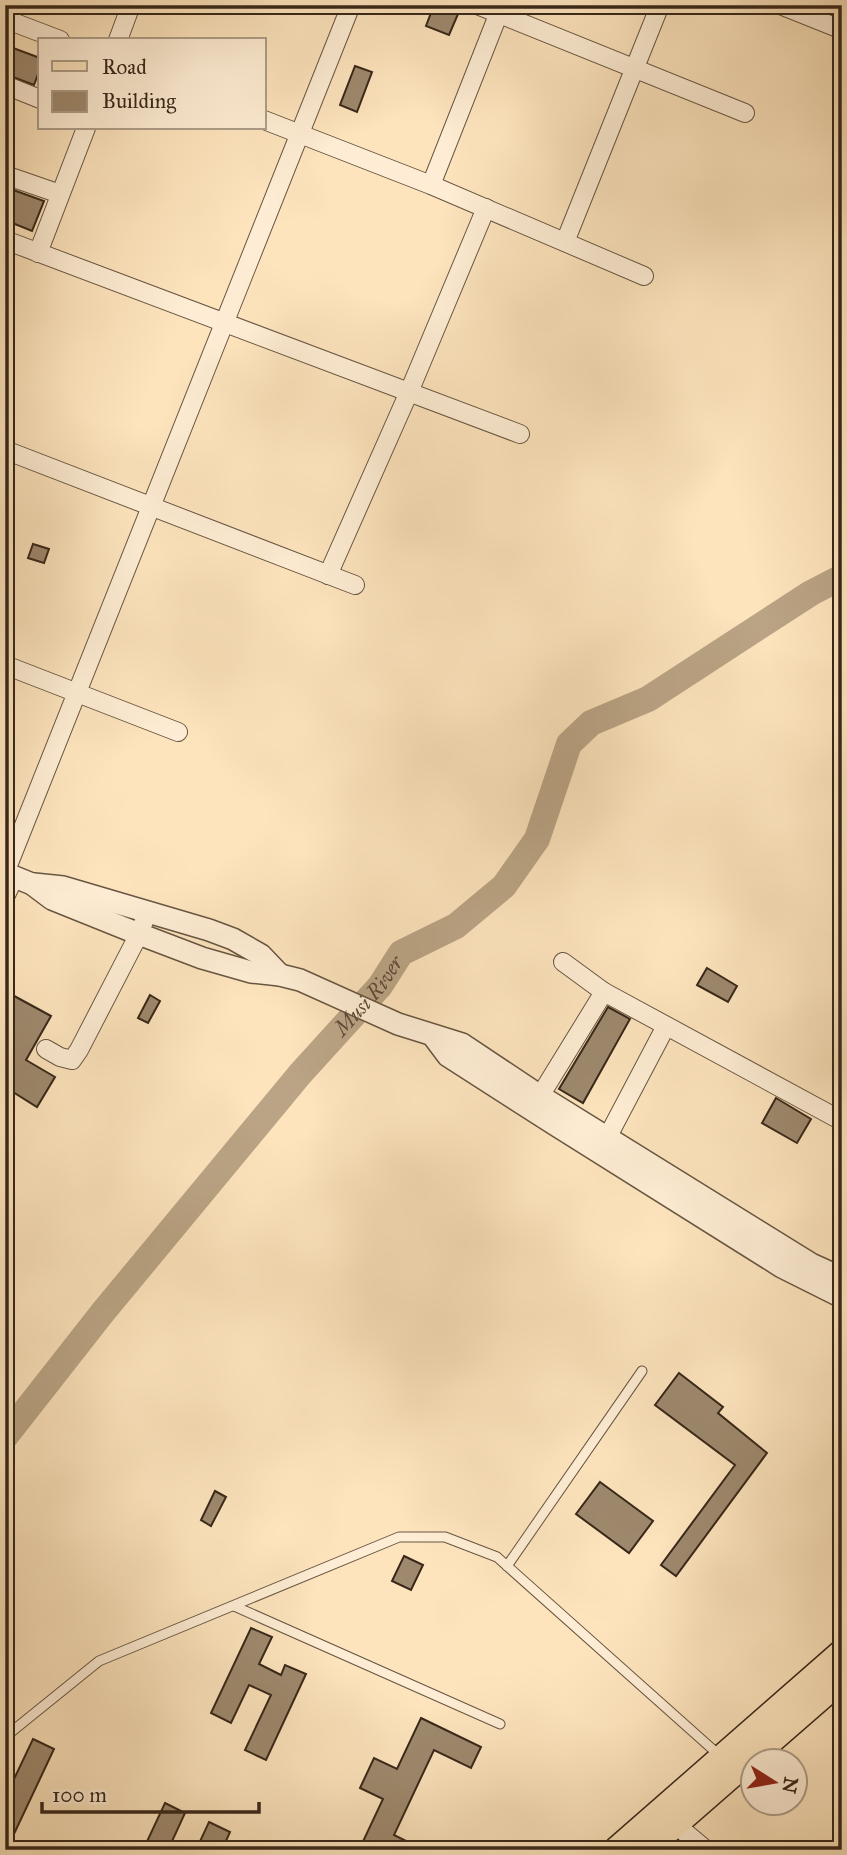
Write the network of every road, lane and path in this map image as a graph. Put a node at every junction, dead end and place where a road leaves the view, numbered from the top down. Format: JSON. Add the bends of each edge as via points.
{"nodes":[{"id":1,"x":131,"y":5,"type":"edge"},
{"id":2,"x":351,"y":5,"type":"edge"},
{"id":3,"x":477,"y":5,"type":"edge"},
{"id":4,"x":660,"y":5,"type":"edge"},
{"id":5,"x":780,"y":5,"type":"edge"},
{"id":6,"x":500,"y":9,"type":"edge"},
{"id":7,"x":5,"y":19,"type":"edge"},
{"id":8,"x":835,"y":27,"type":"dead end"},
{"id":9,"x":55,"y":38,"type":"edge"},
{"id":10,"x":119,"y":38,"type":"edge"},
{"id":11,"x":634,"y":69,"type":"junction"},
{"id":12,"x":5,"y":85,"type":"edge"},
{"id":13,"x":38,"y":98,"type":"edge"},
{"id":14,"x":745,"y":114,"type":"dead end"},
{"id":15,"x":266,"y":121,"type":"edge"},
{"id":16,"x":85,"y":130,"type":"edge"},
{"id":17,"x":300,"y":134,"type":"junction"},
{"id":18,"x":5,"y":175,"type":"edge"},
{"id":19,"x":431,"y":185,"type":"junction"},
{"id":20,"x":60,"y":194,"type":"junction"},
{"id":21,"x":486,"y":208,"type":"junction"},
{"id":22,"x":5,"y":240,"type":"edge"},
{"id":23,"x":565,"y":242,"type":"junction"},
{"id":24,"x":38,"y":253,"type":"junction"},
{"id":25,"x":644,"y":276,"type":"dead end"},
{"id":26,"x":224,"y":323,"type":"junction"},
{"id":27,"x":409,"y":392,"type":"junction"},
{"id":28,"x":520,"y":433,"type":"dead end"},
{"id":29,"x":5,"y":450,"type":"edge"},
{"id":30,"x":151,"y":507,"type":"junction"},
{"id":31,"x":328,"y":575,"type":"junction"},
{"id":32,"x":355,"y":585,"type":"dead end"},
{"id":33,"x":5,"y":665,"type":"edge"},
{"id":34,"x":77,"y":693,"type":"junction"},
{"id":35,"x":178,"y":732,"type":"dead end"},
{"id":36,"x":15,"y":877,"type":"edge"},
{"id":37,"x":5,"y":897,"type":"edge"},
{"id":38,"x":148,"y":911,"type":"junction"},
{"id":39,"x":139,"y":934,"type":"junction"},
{"id":40,"x":563,"y":962,"type":"dead end"},
{"id":41,"x":290,"y":977,"type":"junction"},
{"id":42,"x":604,"y":992,"type":"junction"},
{"id":43,"x":666,"y":1026,"type":"junction"},
{"id":44,"x":433,"y":1037,"type":"junction"},
{"id":45,"x":46,"y":1049,"type":"dead end"},
{"id":46,"x":540,"y":1096,"type":"junction"},
{"id":47,"x":842,"y":1121,"type":"edge"},
{"id":48,"x":607,"y":1138,"type":"junction"},
{"id":49,"x":673,"y":1188,"type":"junction"},
{"id":50,"x":810,"y":1272,"type":"junction"},
{"id":51,"x":842,"y":1278,"type":"edge"},
{"id":52,"x":842,"y":1297,"type":"edge"},
{"id":53,"x":642,"y":1371,"type":"dead end"},
{"id":54,"x":507,"y":1566,"type":"junction"},
{"id":55,"x":234,"y":1605,"type":"junction"},
{"id":56,"x":842,"y":1653,"type":"edge"},
{"id":57,"x":842,"y":1678,"type":"edge"},
{"id":58,"x":500,"y":1724,"type":"dead end"},
{"id":59,"x":5,"y":1737,"type":"edge"},
{"id":60,"x":728,"y":1765,"type":"junction"},
{"id":61,"x":675,"y":1824,"type":"junction"},
{"id":62,"x":617,"y":1850,"type":"edge"},
{"id":63,"x":645,"y":1850,"type":"edge"},
{"id":64,"x":706,"y":1850,"type":"edge"}],
"edges":[{"from":1,"to":10,"type":"street"},
{"from":2,"to":17,"type":"street"},
{"from":3,"to":6,"type":"street"},
{"from":4,"to":11,"type":"street"},
{"from":5,"to":8,"type":"street"},
{"from":6,"to":11,"type":"street"},
{"from":6,"to":19,"type":"street"},
{"from":7,"to":9,"type":"street"},
{"from":11,"to":14,"type":"street"},
{"from":11,"to":23,"type":"street"},
{"from":12,"to":13,"type":"street"},
{"from":15,"to":17,"type":"street"},
{"from":16,"to":20,"type":"street"},
{"from":17,"to":19,"type":"street"},
{"from":17,"to":26,"type":"street"},
{"from":18,"to":20,"type":"street"},
{"from":19,"to":21,"type":"street"},
{"from":20,"to":24,"type":"street"},
{"from":21,"to":23,"type":"street"},
{"from":21,"to":27,"type":"street"},
{"from":22,"to":24,"type":"street"},
{"from":23,"to":25,"type":"street"},
{"from":24,"to":26,"type":"street"},
{"from":26,"to":27,"type":"street"},
{"from":26,"to":30,"type":"street"},
{"from":27,"to":28,"type":"street"},
{"from":27,"to":31,"type":"street"},
{"from":29,"to":30,"type":"street"},
{"from":30,"to":31,"type":"street"},
{"from":30,"to":34,"type":"street"},
{"from":31,"to":32,"type":"street"},
{"from":33,"to":34,"type":"street"},
{"from":34,"to":35,"type":"street"},
{"from":34,"to":36,"type":"street"},
{"from":36,"to":37,"type":"street"},
{"from":36,"to":38,"type":"street"},
{"from":36,"to":39,"type":"street","via":[[52,900]]},
{"from":38,"to":39,"type":"street"},
{"from":38,"to":41,"type":"street","via":[[233,939]]},
{"from":39,"to":41,"type":"street","via":[[251,972]]},
{"from":39,"to":45,"type":"street","via":[[72,1059]]},
{"from":40,"to":42,"type":"street"},
{"from":41,"to":44,"type":"street"},
{"from":42,"to":43,"type":"street"},
{"from":42,"to":46,"type":"street"},
{"from":43,"to":47,"type":"street"},
{"from":43,"to":48,"type":"street"},
{"from":44,"to":46,"type":"street","via":[[462,1044]]},
{"from":44,"to":49,"type":"street","via":[[448,1056]]},
{"from":46,"to":48,"type":"street"},
{"from":48,"to":49,"type":"street"},
{"from":49,"to":50,"type":"street"},
{"from":50,"to":51,"type":"street"},
{"from":50,"to":52,"type":"street"},
{"from":53,"to":54,"type":"lane"},
{"from":54,"to":55,"type":"lane","via":[[497,1557],[445,1537],[399,1537]]},
{"from":54,"to":60,"type":"lane"},
{"from":55,"to":58,"type":"lane"},
{"from":55,"to":59,"type":"lane","via":[[99,1661]]},
{"from":56,"to":60,"type":"main road"},
{"from":57,"to":60,"type":"main road"},
{"from":60,"to":61,"type":"main road"},
{"from":60,"to":62,"type":"main road"},
{"from":61,"to":63,"type":"main road"},
{"from":61,"to":64,"type":"street"}]}
